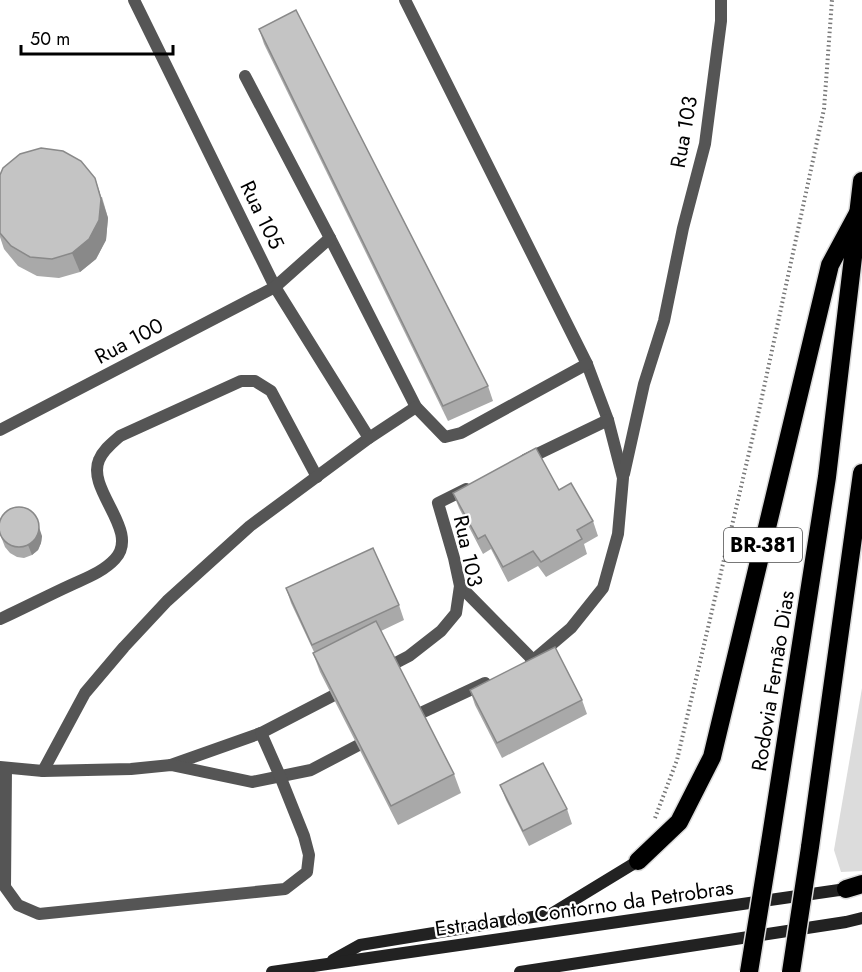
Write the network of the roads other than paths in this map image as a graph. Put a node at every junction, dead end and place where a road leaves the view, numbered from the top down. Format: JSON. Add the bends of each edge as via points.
{"nodes":[{"id":1,"x":134,"y":0,"type":"edge"},
{"id":2,"x":405,"y":0,"type":"edge"},
{"id":3,"x":721,"y":0,"type":"edge"},
{"id":4,"x":245,"y":76,"type":"dead end"},
{"id":5,"x":862,"y":181,"type":"edge"},
{"id":6,"x":858,"y":213,"type":"junction"},
{"id":7,"x":330,"y":238,"type":"junction"},
{"id":8,"x":275,"y":287,"type":"junction"},
{"id":9,"x":587,"y":364,"type":"junction"},
{"id":10,"x":416,"y":407,"type":"junction"},
{"id":11,"x":608,"y":420,"type":"junction"},
{"id":12,"x":0,"y":430,"type":"edge"},
{"id":13,"x":369,"y":438,"type":"junction"},
{"id":14,"x":512,"y":467,"type":"edge"},
{"id":15,"x":862,"y":473,"type":"edge"},
{"id":16,"x":317,"y":477,"type":"junction"},
{"id":17,"x":623,"y":478,"type":"junction"},
{"id":18,"x":480,"y":482,"type":"edge"},
{"id":19,"x":862,"y":532,"type":"edge"},
{"id":20,"x":850,"y":549,"type":"junction"},
{"id":21,"x":460,"y":586,"type":"junction"},
{"id":22,"x":0,"y":619,"type":"edge"},
{"id":23,"x":371,"y":675,"type":"edge"},
{"id":24,"x":492,"y":680,"type":"edge"},
{"id":25,"x":350,"y":686,"type":"edge"},
{"id":26,"x":398,"y":724,"type":"edge"},
{"id":27,"x":261,"y":733,"type":"junction"},
{"id":28,"x":378,"y":735,"type":"edge"},
{"id":29,"x":171,"y":765,"type":"junction"},
{"id":30,"x":3,"y":768,"type":"edge"},
{"id":31,"x":43,"y":771,"type":"junction"},
{"id":32,"x":280,"y":776,"type":"junction"},
{"id":33,"x":638,"y":861,"type":"joint"},
{"id":34,"x":854,"y":887,"type":"edge"},
{"id":35,"x":862,"y":918,"type":"edge"},
{"id":36,"x":327,"y":964,"type":"junction"},
{"id":37,"x":272,"y":972,"type":"edge"},
{"id":38,"x":520,"y":972,"type":"edge"},
{"id":39,"x":749,"y":972,"type":"edge"},
{"id":40,"x":791,"y":972,"type":"edge"}],
"edges":[{"from":1,"to":8,"type":"lane","name":"Rua 105"},
{"from":2,"to":9,"type":"lane","name":"Rua 103"},
{"from":3,"to":17,"type":"lane","name":"Rua 103","via":[[705,144]]},
{"from":4,"to":7,"type":"lane"},
{"from":5,"to":6,"type":"highway","name":"Rodovia Fernão Dias","number":"BR-381"},
{"from":6,"to":33,"type":"highway","number":"BR-381","via":[[830,265],[712,757],[679,822]]},
{"from":6,"to":39,"type":"highway","name":"Rodovia Fernão Dias","number":"BR-381","bridge":true,"via":[[822,512]]},
{"from":7,"to":8,"type":"lane","name":"Rua 100"},
{"from":7,"to":10,"type":"lane"},
{"from":8,"to":12,"type":"lane","name":"Rua 100"},
{"from":8,"to":13,"type":"lane","name":"Rua 105"},
{"from":9,"to":10,"type":"lane","via":[[461,433],[445,437]]},
{"from":9,"to":11,"type":"lane","name":"Rua 103"},
{"from":10,"to":13,"type":"lane"},
{"from":11,"to":14,"type":"lane"},
{"from":11,"to":17,"type":"lane","name":"Rua 103"},
{"from":13,"to":16,"type":"lane"},
{"from":15,"to":20,"type":"highway"},
{"from":16,"to":22,"type":"lane","via":[[271,391],[255,381],[241,381],[120,436],[105,449],[96,475],[122,535],[115,559],[100,571]]},
{"from":16,"to":31,"type":"lane","via":[[250,526],[167,601],[124,647],[85,693]]},
{"from":17,"to":21,"type":"lane","name":"Rua 103","via":[[618,534],[603,588],[571,628],[529,663]]},
{"from":18,"to":21,"type":"lane","name":"Rua 103","via":[[438,503]]},
{"from":19,"to":20,"type":"highway"},
{"from":20,"to":40,"type":"highway","bridge":true},
{"from":21,"to":23,"type":"lane","name":"Rua 103","via":[[456,613],[441,631],[409,656]]},
{"from":24,"to":26,"type":"lane"},
{"from":25,"to":27,"type":"lane"},
{"from":27,"to":29,"type":"lane"},
{"from":27,"to":32,"type":"lane"},
{"from":28,"to":32,"type":"lane","via":[[311,770]]},
{"from":29,"to":31,"type":"lane"},
{"from":29,"to":32,"type":"lane","via":[[252,782]]},
{"from":30,"to":31,"type":"lane"},
{"from":30,"to":32,"type":"lane","via":[[5,887],[18,905],[39,914],[285,889],[307,872],[309,855]]},
{"from":33,"to":36,"type":"main road","number":"BR-381","via":[[551,914],[360,945]]},
{"from":34,"to":36,"type":"main road","name":"Estrada do Contorno da Petrobras"},
{"from":35,"to":38,"type":"main road"},
{"from":36,"to":37,"type":"main road","name":"Estrada do Contorno da Petrobras"}]}
